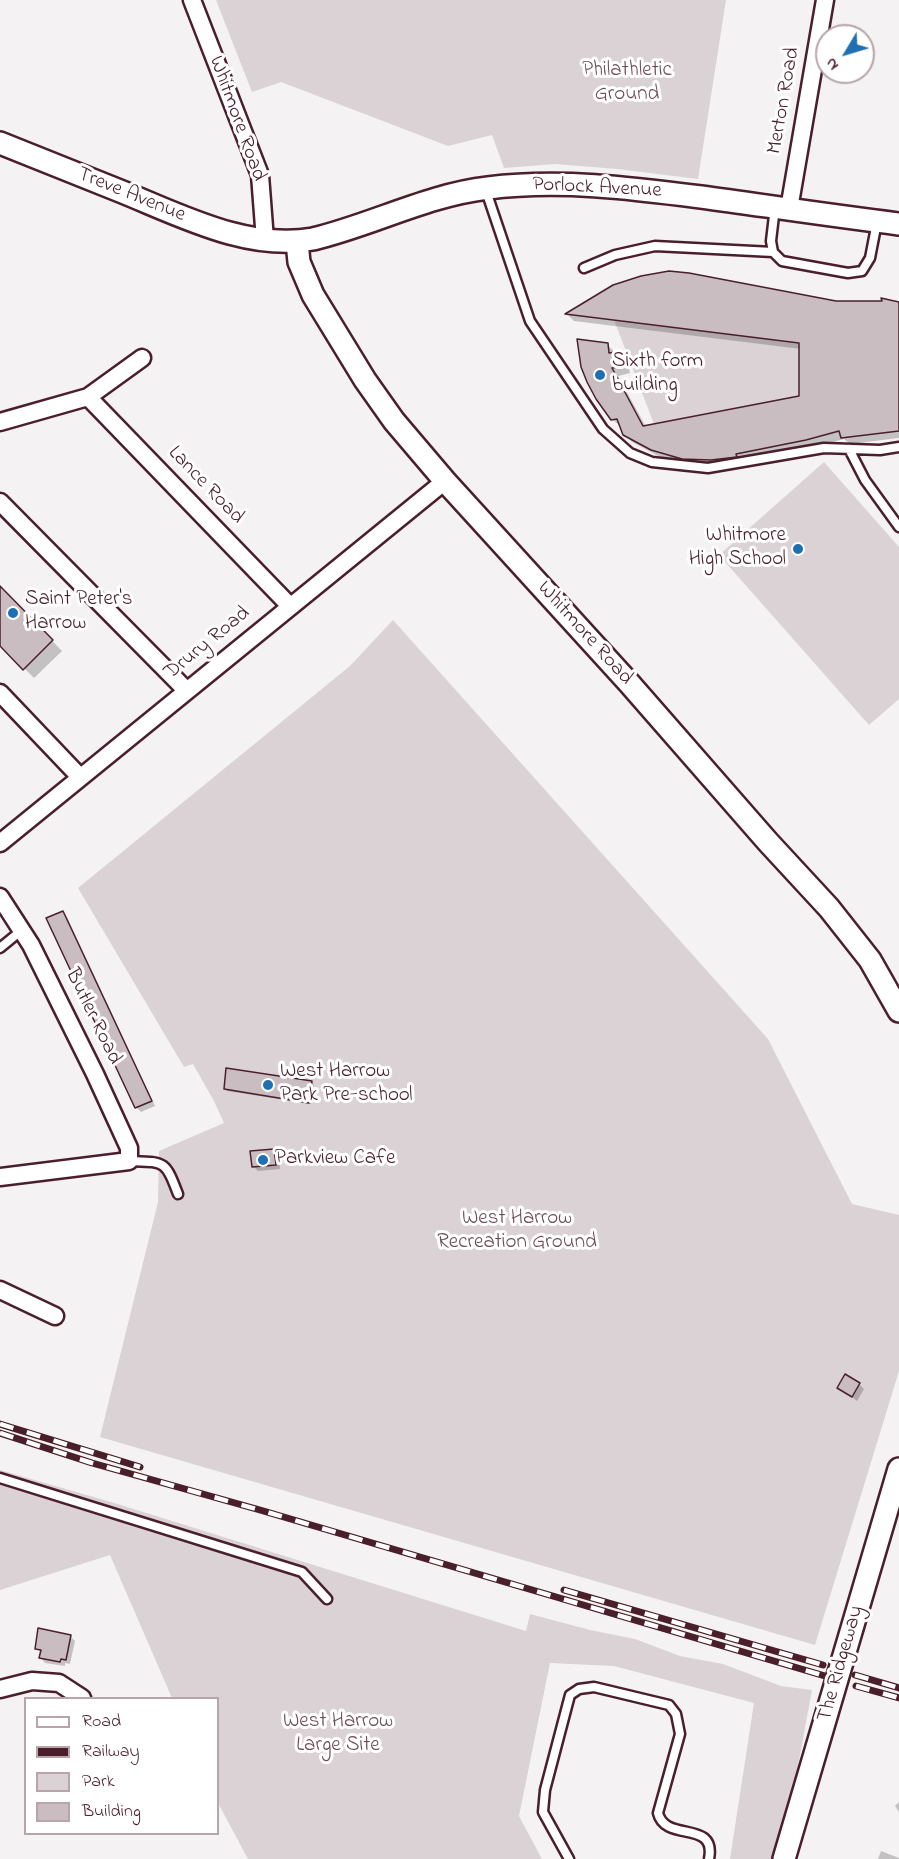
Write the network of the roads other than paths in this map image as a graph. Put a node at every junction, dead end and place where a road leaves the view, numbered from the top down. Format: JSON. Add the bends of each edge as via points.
{"nodes":[{"id":1,"x":192,"y":0,"type":"edge"},
{"id":2,"x":825,"y":0,"type":"edge"},
{"id":3,"x":0,"y":143,"type":"edge"},
{"id":4,"x":485,"y":188,"type":"junction"},
{"id":5,"x":782,"y":208,"type":"junction"},
{"id":6,"x":877,"y":222,"type":"junction"},
{"id":7,"x":899,"y":224,"type":"edge"},
{"id":8,"x":265,"y":240,"type":"junction"},
{"id":9,"x":297,"y":242,"type":"junction"},
{"id":10,"x":773,"y":252,"type":"junction"},
{"id":11,"x":584,"y":268,"type":"dead end"},
{"id":12,"x":142,"y":358,"type":"dead end"},
{"id":13,"x":88,"y":397,"type":"junction"},
{"id":14,"x":0,"y":422,"type":"edge"},
{"id":15,"x":899,"y":447,"type":"edge"},
{"id":16,"x":849,"y":449,"type":"junction"},
{"id":17,"x":445,"y":481,"type":"junction"},
{"id":18,"x":0,"y":502,"type":"edge"},
{"id":19,"x":899,"y":527,"type":"edge"},
{"id":20,"x":290,"y":606,"type":"junction"},
{"id":21,"x":186,"y":690,"type":"junction"},
{"id":22,"x":0,"y":693,"type":"edge"},
{"id":23,"x":80,"y":777,"type":"junction"},
{"id":24,"x":0,"y":843,"type":"edge"},
{"id":25,"x":0,"y":897,"type":"edge"},
{"id":26,"x":22,"y":930,"type":"junction"},
{"id":27,"x":0,"y":948,"type":"edge"},
{"id":28,"x":899,"y":1011,"type":"edge"},
{"id":29,"x":129,"y":1161,"type":"junction"},
{"id":30,"x":0,"y":1177,"type":"edge"},
{"id":31,"x":178,"y":1194,"type":"dead end"},
{"id":32,"x":0,"y":1290,"type":"edge"},
{"id":33,"x":55,"y":1316,"type":"dead end"},
{"id":34,"x":899,"y":1469,"type":"edge"},
{"id":35,"x":0,"y":1478,"type":"edge"},
{"id":36,"x":327,"y":1599,"type":"dead end"},
{"id":37,"x":0,"y":1689,"type":"edge"},
{"id":38,"x":80,"y":1697,"type":"edge"},
{"id":39,"x":569,"y":1859,"type":"edge"},
{"id":40,"x":709,"y":1859,"type":"edge"},
{"id":41,"x":784,"y":1859,"type":"edge"}],
"edges":[{"from":1,"to":8,"type":"street","name":"Whitmore Road","via":[[260,175]]},
{"from":2,"to":5,"type":"street","name":"Merton Road"},
{"from":3,"to":8,"type":"street","name":"Treve Avenue","via":[[195,222]]},
{"from":4,"to":5,"type":"street","name":"Porlock Avenue","via":[[542,183],[603,186]]},
{"from":4,"to":9,"type":"street","name":"Porlock Avenue","via":[[426,201]]},
{"from":4,"to":16,"type":"lane","via":[[530,321],[603,429],[630,453],[652,462],[708,468],[824,448]]},
{"from":5,"to":6,"type":"street","name":"Porlock Avenue"},
{"from":5,"to":10,"type":"lane","via":[[771,241]]},
{"from":6,"to":7,"type":"street","name":"Porlock Avenue"},
{"from":6,"to":10,"type":"lane","via":[[870,258],[862,271],[848,273],[782,261]]},
{"from":8,"to":9,"type":"street","name":"Porlock Avenue"},
{"from":9,"to":17,"type":"street","name":"Whitmore Road","via":[[299,262],[334,333],[394,421]]},
{"from":10,"to":11,"type":"lane","via":[[655,246],[615,255]]},
{"from":12,"to":13,"type":"street"},
{"from":13,"to":14,"type":"street"},
{"from":13,"to":20,"type":"street","name":"Lance Road"},
{"from":15,"to":16,"type":"lane"},
{"from":16,"to":19,"type":"lane","via":[[865,480]]},
{"from":17,"to":20,"type":"street","name":"Drury Road"},
{"from":17,"to":28,"type":"street","name":"Whitmore Road","via":[[829,908],[870,960]]},
{"from":18,"to":21,"type":"street"},
{"from":20,"to":21,"type":"street","name":"Drury Road"},
{"from":21,"to":23,"type":"street","name":"Drury Road"},
{"from":22,"to":23,"type":"street"},
{"from":23,"to":24,"type":"street","name":"Drury Road"},
{"from":25,"to":26,"type":"street","name":"Butler Road"},
{"from":26,"to":27,"type":"lane"},
{"from":26,"to":29,"type":"street","name":"Butler Road","via":[[95,1074],[129,1148]]},
{"from":29,"to":30,"type":"street"},
{"from":29,"to":31,"type":"lane","via":[[162,1164],[169,1170]]},
{"from":32,"to":33,"type":"street"},
{"from":34,"to":41,"type":"street","name":"The Ridgeway"},
{"from":35,"to":36,"type":"lane","via":[[302,1572]]},
{"from":37,"to":38,"type":"street","via":[[32,1681],[59,1683]]},
{"from":39,"to":40,"type":"lane","via":[[543,1812],[545,1790],[570,1695],[594,1687],[669,1705],[676,1714],[680,1734],[659,1820],[708,1840]]}]}
